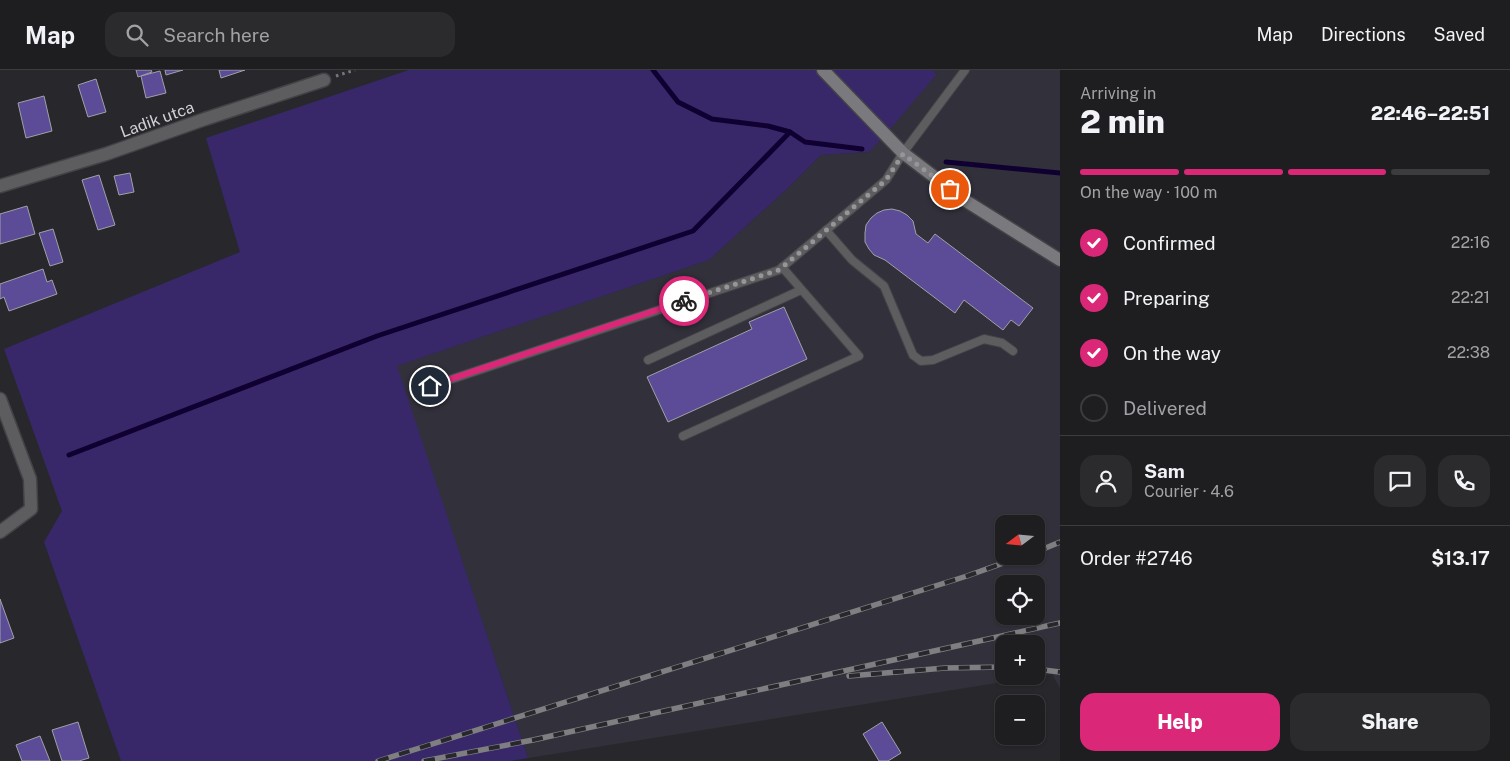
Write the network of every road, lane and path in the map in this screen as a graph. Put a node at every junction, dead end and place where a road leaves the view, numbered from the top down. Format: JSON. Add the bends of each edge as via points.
{"nodes":[{"id":1,"x":823,"y":70,"type":"edge"},
{"id":2,"x":965,"y":70,"type":"edge"},
{"id":3,"x":324,"y":80,"type":"dead end"},
{"id":4,"x":903,"y":154,"type":"junction"},
{"id":5,"x":0,"y":186,"type":"edge"},
{"id":6,"x":826,"y":230,"type":"junction"},
{"id":7,"x":1060,"y":260,"type":"edge"},
{"id":8,"x":782,"y":268,"type":"junction"},
{"id":9,"x":801,"y":290,"type":"junction"},
{"id":10,"x":1013,"y":351,"type":"dead end"},
{"id":11,"x":648,"y":360,"type":"dead end"},
{"id":12,"x":430,"y":386,"type":"dead end"},
{"id":13,"x":0,"y":400,"type":"edge"},
{"id":14,"x":683,"y":436,"type":"dead end"},
{"id":15,"x":0,"y":532,"type":"edge"}],
"edges":[{"from":1,"to":4,"type":"street"},
{"from":2,"to":4,"type":"lane"},
{"from":3,"to":5,"type":"street","name":"Ladik utca","via":[[106,154]]},
{"from":4,"to":6,"type":"lane","via":[[886,180]]},
{"from":4,"to":7,"type":"street","via":[[966,201]]},
{"from":6,"to":8,"type":"lane"},
{"from":6,"to":10,"type":"lane","via":[[852,260],[884,286],[913,355],[921,361],[933,360],[984,339],[1002,343]]},
{"from":8,"to":9,"type":"lane"},
{"from":8,"to":12,"type":"lane"},
{"from":9,"to":11,"type":"lane"},
{"from":9,"to":14,"type":"lane","via":[[859,356]]},
{"from":13,"to":15,"type":"street","via":[[30,479],[31,509]]}]}
